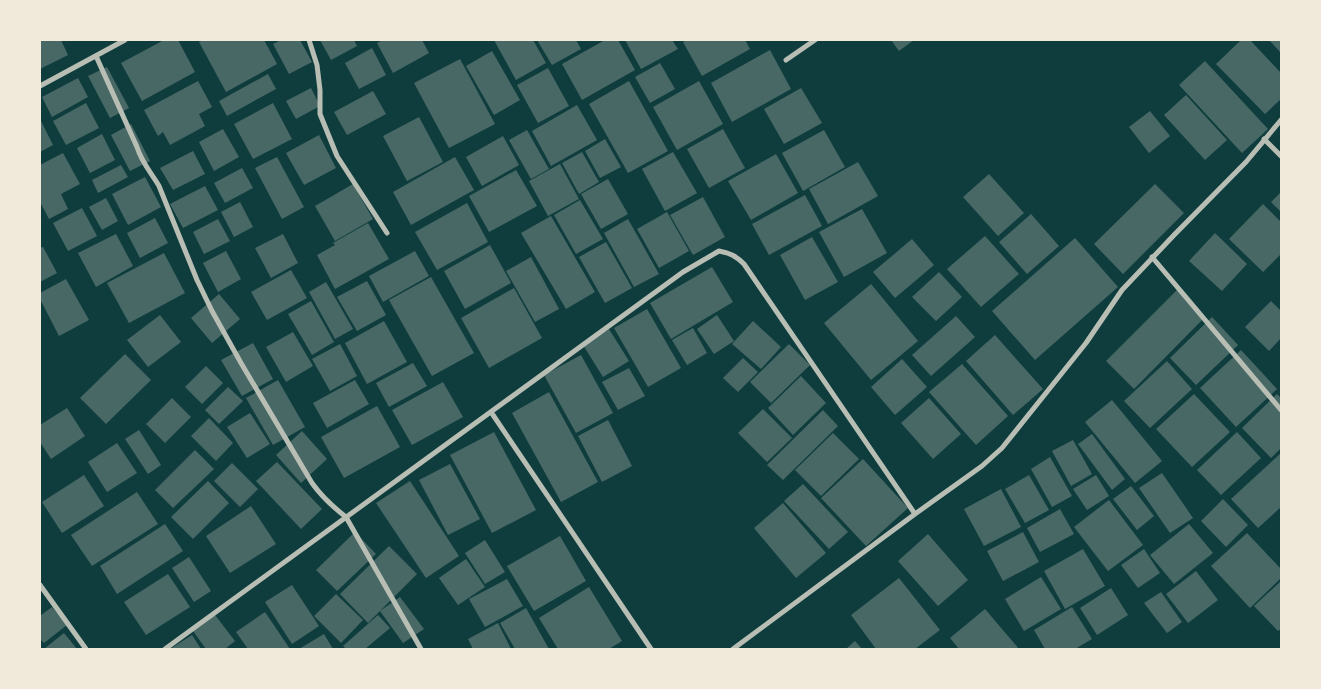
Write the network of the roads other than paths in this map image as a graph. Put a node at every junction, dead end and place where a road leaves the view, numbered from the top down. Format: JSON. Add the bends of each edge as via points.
{"nodes":[{"id":1,"x":125,"y":40,"type":"edge"},
{"id":2,"x":309,"y":40,"type":"edge"},
{"id":3,"x":815,"y":40,"type":"edge"},
{"id":4,"x":96,"y":56,"type":"junction"},
{"id":5,"x":786,"y":60,"type":"dead end"},
{"id":6,"x":40,"y":86,"type":"edge"},
{"id":7,"x":1281,"y":120,"type":"edge"},
{"id":8,"x":1264,"y":139,"type":"junction"},
{"id":9,"x":1281,"y":156,"type":"edge"},
{"id":10,"x":387,"y":233,"type":"dead end"},
{"id":11,"x":1152,"y":257,"type":"junction"},
{"id":12,"x":1281,"y":410,"type":"edge"},
{"id":13,"x":490,"y":412,"type":"junction"},
{"id":14,"x":914,"y":514,"type":"junction"},
{"id":15,"x":346,"y":517,"type":"junction"},
{"id":16,"x":40,"y":585,"type":"edge"},
{"id":17,"x":86,"y":649,"type":"edge"},
{"id":18,"x":165,"y":649,"type":"edge"},
{"id":19,"x":421,"y":649,"type":"edge"},
{"id":20,"x":651,"y":649,"type":"edge"},
{"id":21,"x":733,"y":649,"type":"edge"}],
"edges":[{"from":1,"to":4,"type":"street"},
{"from":2,"to":10,"type":"street","via":[[318,64],[320,114],[337,156]]},
{"from":3,"to":5,"type":"street"},
{"from":4,"to":6,"type":"street"},
{"from":4,"to":15,"type":"street","via":[[142,162],[159,186],[212,311],[312,483],[332,507]]},
{"from":7,"to":8,"type":"street"},
{"from":8,"to":9,"type":"street"},
{"from":8,"to":11,"type":"street","via":[[1246,162]]},
{"from":11,"to":12,"type":"street"},
{"from":11,"to":14,"type":"street","via":[[1122,290],[1086,343],[1002,448]]},
{"from":13,"to":14,"type":"street","via":[[683,272],[719,251],[730,253],[744,264]]},
{"from":13,"to":15,"type":"street"},
{"from":13,"to":20,"type":"street"},
{"from":14,"to":21,"type":"street"},
{"from":15,"to":18,"type":"street"},
{"from":15,"to":19,"type":"street"},
{"from":16,"to":17,"type":"street"}]}
